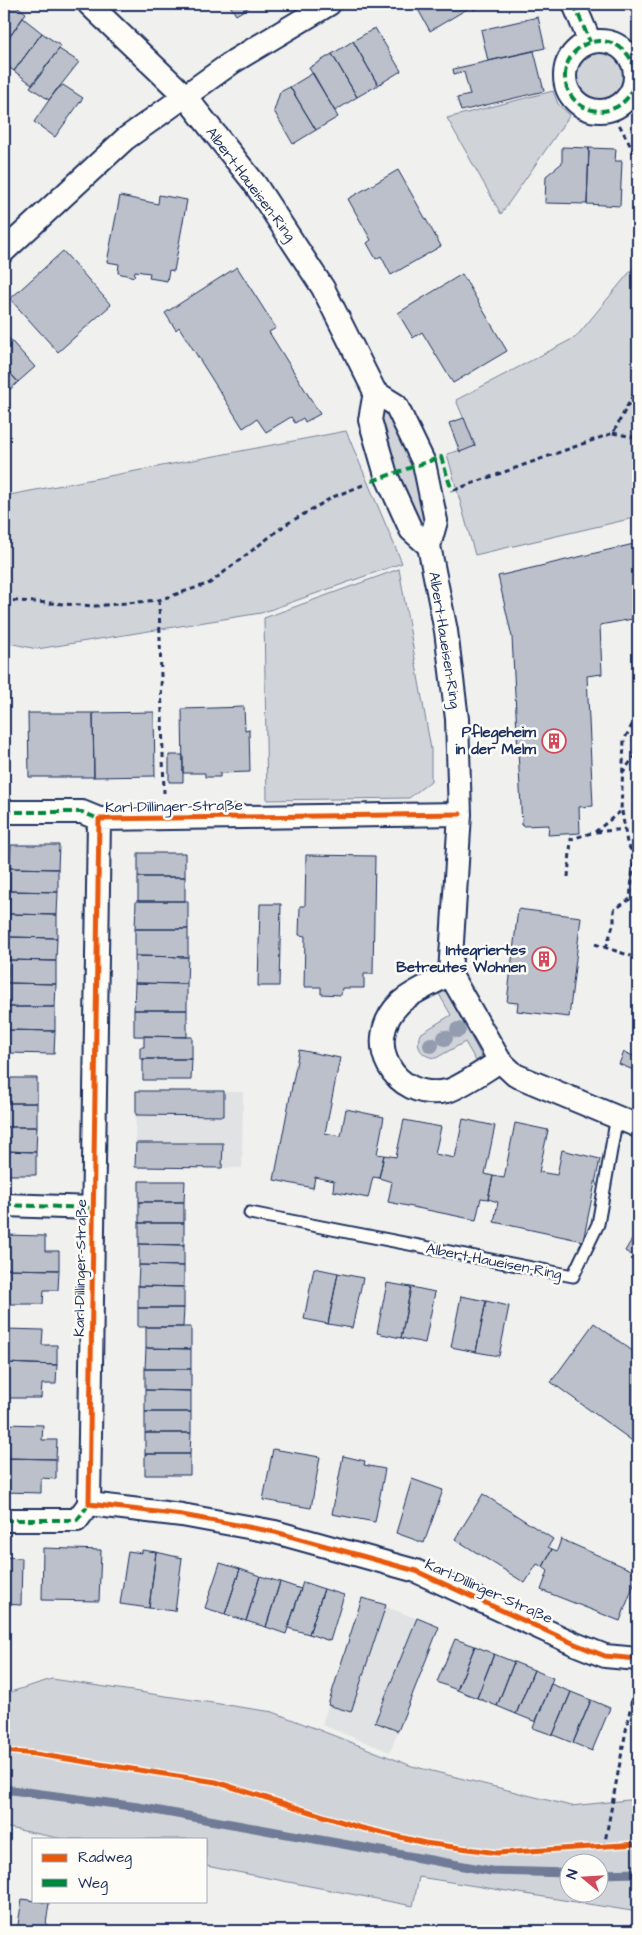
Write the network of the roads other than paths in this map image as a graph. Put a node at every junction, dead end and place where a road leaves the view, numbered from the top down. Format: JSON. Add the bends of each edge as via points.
{"nodes":[{"id":1,"x":88,"y":4,"type":"edge"},
{"id":2,"x":329,"y":4,"type":"edge"},
{"id":3,"x":574,"y":4,"type":"edge"},
{"id":4,"x":590,"y":42,"type":"junction"},
{"id":5,"x":185,"y":96,"type":"junction"},
{"id":6,"x":4,"y":251,"type":"edge"},
{"id":7,"x":375,"y":392,"type":"junction"},
{"id":8,"x":429,"y":546,"type":"junction"},
{"id":9,"x":4,"y":812,"type":"edge"},
{"id":10,"x":460,"y":814,"type":"junction"},
{"id":11,"x":99,"y":819,"type":"junction"},
{"id":12,"x":450,"y":974,"type":"junction"},
{"id":13,"x":500,"y":1061,"type":"junction"},
{"id":14,"x":617,"y":1116,"type":"junction"},
{"id":15,"x":638,"y":1126,"type":"edge"},
{"id":16,"x":4,"y":1205,"type":"edge"},
{"id":17,"x":93,"y":1208,"type":"junction"},
{"id":18,"x":250,"y":1213,"type":"dead end"},
{"id":19,"x":89,"y":1504,"type":"junction"},
{"id":20,"x":4,"y":1520,"type":"edge"},
{"id":21,"x":637,"y":1667,"type":"edge"}],
"edges":[{"from":1,"to":5,"type":"street","name":"Albert-Haueisen-Ring"},
{"from":2,"to":5,"type":"street","via":[[234,61]]},
{"from":3,"to":4,"type":"street"},
{"from":4,"to":4,"type":"street","via":[[602,41],[619,46],[631,59],[635,70],[630,93],[611,109],[591,109],[580,104],[567,87],[567,65],[576,51]]},
{"from":5,"to":6,"type":"street","via":[[125,140]]},
{"from":5,"to":7,"type":"street","name":"Albert-Haueisen-Ring","via":[[255,184],[292,237],[323,288]]},
{"from":7,"to":8,"type":"street","via":[[370,420],[386,475],[411,530]]},
{"from":7,"to":8,"type":"street","name":"Albert-Haueisen-Ring","via":[[396,405],[424,463],[436,521]]},
{"from":8,"to":10,"type":"street","name":"Albert-Haueisen-Ring","via":[[446,631],[457,719]]},
{"from":9,"to":11,"type":"street","name":"Karl-Dillinger-Straße","via":[[82,812]]},
{"from":10,"to":11,"type":"street","name":"Karl-Dillinger-Straße"},
{"from":10,"to":12,"type":"street","name":"Albert-Haueisen-Ring"},
{"from":11,"to":17,"type":"street","name":"Karl-Dillinger-Straße"},
{"from":12,"to":13,"type":"street"},
{"from":12,"to":13,"type":"street","via":[[400,1002],[386,1023],[382,1050],[391,1070],[405,1086],[425,1092],[448,1091]]},
{"from":13,"to":14,"type":"street","via":[[515,1075]]},
{"from":14,"to":15,"type":"street"},
{"from":14,"to":18,"type":"lane","name":"Albert-Haueisen-Ring","via":[[598,1224],[573,1276]]},
{"from":16,"to":17,"type":"street","name":"Karl-Dillinger-Straße"},
{"from":17,"to":19,"type":"street","name":"Karl-Dillinger-Straße"},
{"from":19,"to":20,"type":"street","via":[[77,1520]]},
{"from":19,"to":21,"type":"street","name":"Karl-Dillinger-Straße","via":[[182,1515],[275,1532],[416,1572],[575,1644]]}]}
